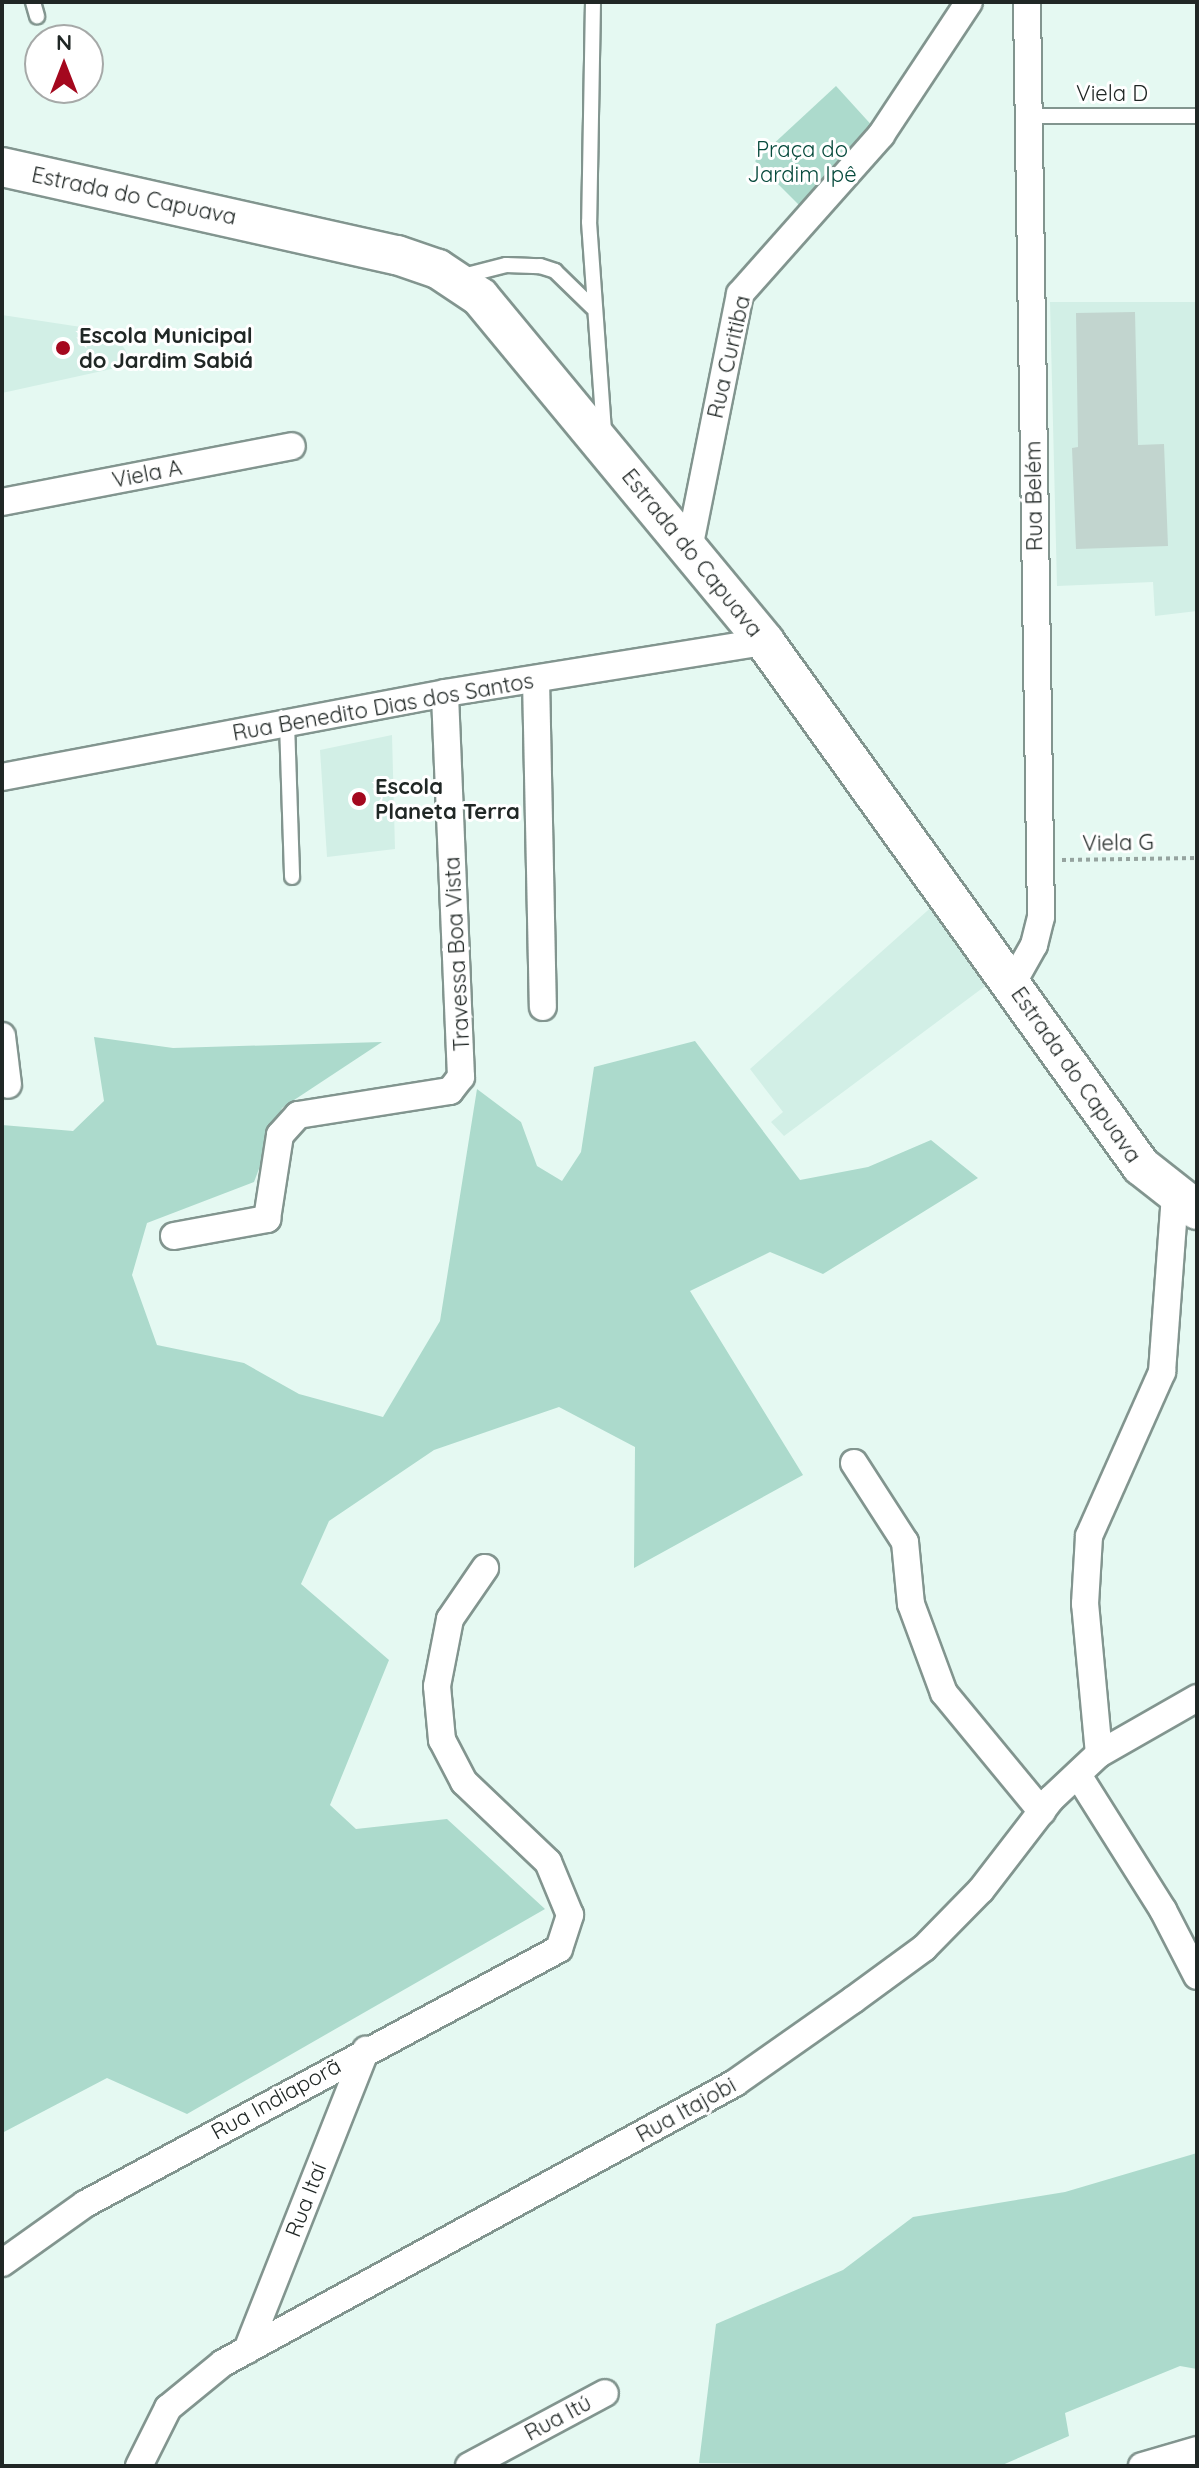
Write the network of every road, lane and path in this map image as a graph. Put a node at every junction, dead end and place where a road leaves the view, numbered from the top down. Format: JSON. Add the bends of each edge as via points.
{"nodes":[{"id":1,"x":593,"y":2,"type":"edge"},
{"id":2,"x":969,"y":2,"type":"edge"},
{"id":3,"x":1027,"y":2,"type":"edge"},
{"id":4,"x":1028,"y":116,"type":"junction"},
{"id":5,"x":1197,"y":116,"type":"edge"},
{"id":6,"x":2,"y":167,"type":"edge"},
{"id":7,"x":455,"y":278,"type":"junction"},
{"id":8,"x":592,"y":307,"type":"junction"},
{"id":9,"x":292,"y":446,"type":"dead end"},
{"id":10,"x":606,"y":448,"type":"junction"},
{"id":11,"x":2,"y":502,"type":"edge"},
{"id":12,"x":689,"y":549,"type":"junction"},
{"id":13,"x":765,"y":642,"type":"junction"},
{"id":14,"x":536,"y":679,"type":"junction"},
{"id":15,"x":445,"y":693,"type":"junction"},
{"id":16,"x":287,"y":723,"type":"junction"},
{"id":17,"x":2,"y":777,"type":"edge"},
{"id":18,"x":1197,"y":858,"type":"edge"},
{"id":19,"x":1040,"y":861,"type":"junction"},
{"id":20,"x":292,"y":877,"type":"dead end"},
{"id":21,"x":1012,"y":984,"type":"junction"},
{"id":22,"x":543,"y":1007,"type":"dead end"},
{"id":23,"x":2,"y":1036,"type":"edge"},
{"id":24,"x":8,"y":1085,"type":"dead end"},
{"id":25,"x":1186,"y":1203,"type":"edge"},
{"id":26,"x":174,"y":1236,"type":"dead end"},
{"id":27,"x":854,"y":1463,"type":"dead end"},
{"id":28,"x":485,"y":1568,"type":"dead end"},
{"id":29,"x":1197,"y":1698,"type":"edge"},
{"id":30,"x":1099,"y":1754,"type":"junction"},
{"id":31,"x":1078,"y":1775,"type":"junction"},
{"id":32,"x":1042,"y":1812,"type":"junction"},
{"id":33,"x":1197,"y":1976,"type":"edge"},
{"id":34,"x":366,"y":2050,"type":"junction"},
{"id":35,"x":2,"y":2263,"type":"edge"},
{"id":36,"x":247,"y":2350,"type":"junction"},
{"id":37,"x":605,"y":2393,"type":"dead end"},
{"id":38,"x":1197,"y":2450,"type":"edge"},
{"id":39,"x":139,"y":2466,"type":"edge"},
{"id":40,"x":469,"y":2466,"type":"edge"},
{"id":41,"x":1142,"y":2466,"type":"edge"}],
"edges":[{"from":1,"to":8,"type":"lane"},
{"from":2,"to":12,"type":"street","name":"Rua Curitiba","via":[[881,135],[740,294]]},
{"from":3,"to":4,"type":"street","name":"Rua Belém"},
{"from":4,"to":5,"type":"lane","name":"Viela D"},
{"from":4,"to":19,"type":"street","name":"Rua Belém"},
{"from":6,"to":7,"type":"street","name":"Estrada do Capuava","via":[[397,255]]},
{"from":7,"to":8,"type":"lane","via":[[506,265],[540,266],[555,271]]},
{"from":7,"to":10,"type":"street","name":"Estrada do Capuava","via":[[480,297]]},
{"from":8,"to":10,"type":"lane"},
{"from":9,"to":11,"type":"street","name":"Viela A"},
{"from":10,"to":12,"type":"street","name":"Estrada do Capuava"},
{"from":12,"to":13,"type":"street","name":"Estrada do Capuava"},
{"from":13,"to":14,"type":"street","name":"Rua Benedito Dias dos Santos"},
{"from":13,"to":21,"type":"street","name":"Estrada do Capuava"},
{"from":14,"to":15,"type":"street","name":"Rua Benedito Dias dos Santos"},
{"from":14,"to":22,"type":"street"},
{"from":15,"to":16,"type":"street","name":"Rua Benedito Dias dos Santos"},
{"from":15,"to":26,"type":"street","name":"Travessa Boa Vista","via":[[461,1077],[450,1091],[298,1115],[280,1135],[267,1219]]},
{"from":16,"to":17,"type":"street","name":"Rua Benedito Dias dos Santos"},
{"from":16,"to":20,"type":"lane"},
{"from":18,"to":19,"type":"path","name":"Viela G"},
{"from":19,"to":21,"type":"street","name":"Rua Belém","via":[[1039,929]]},
{"from":21,"to":25,"type":"street","name":"Estrada do Capuava","via":[[1141,1166]]},
{"from":23,"to":24,"type":"street"},
{"from":25,"to":30,"type":"street","via":[[1162,1372],[1089,1536],[1085,1604]]},
{"from":27,"to":32,"type":"street","via":[[905,1542],[911,1604],[944,1693]]},
{"from":28,"to":34,"type":"street","name":"Rua Indiaporã","via":[[450,1619],[437,1686],[442,1740],[464,1782],[548,1862],[570,1915],[559,1949]]},
{"from":29,"to":30,"type":"street","name":"Rua Itajobi"},
{"from":30,"to":31,"type":"street","name":"Rua Itajobi"},
{"from":31,"to":32,"type":"street","name":"Rua Itajobi"},
{"from":31,"to":33,"type":"street","via":[[1163,1910]]},
{"from":32,"to":36,"type":"street","name":"Rua Itajobi","via":[[981,1890],[924,1948],[735,2083]]},
{"from":34,"to":35,"type":"street","name":"Rua Indiaporã","via":[[85,2204]]},
{"from":34,"to":36,"type":"street","name":"Rua Itaí"},
{"from":36,"to":39,"type":"street","name":"Rua Itajobi","via":[[168,2408]]},
{"from":37,"to":40,"type":"street","name":"Rua Itú"},
{"from":38,"to":41,"type":"street"}]}
